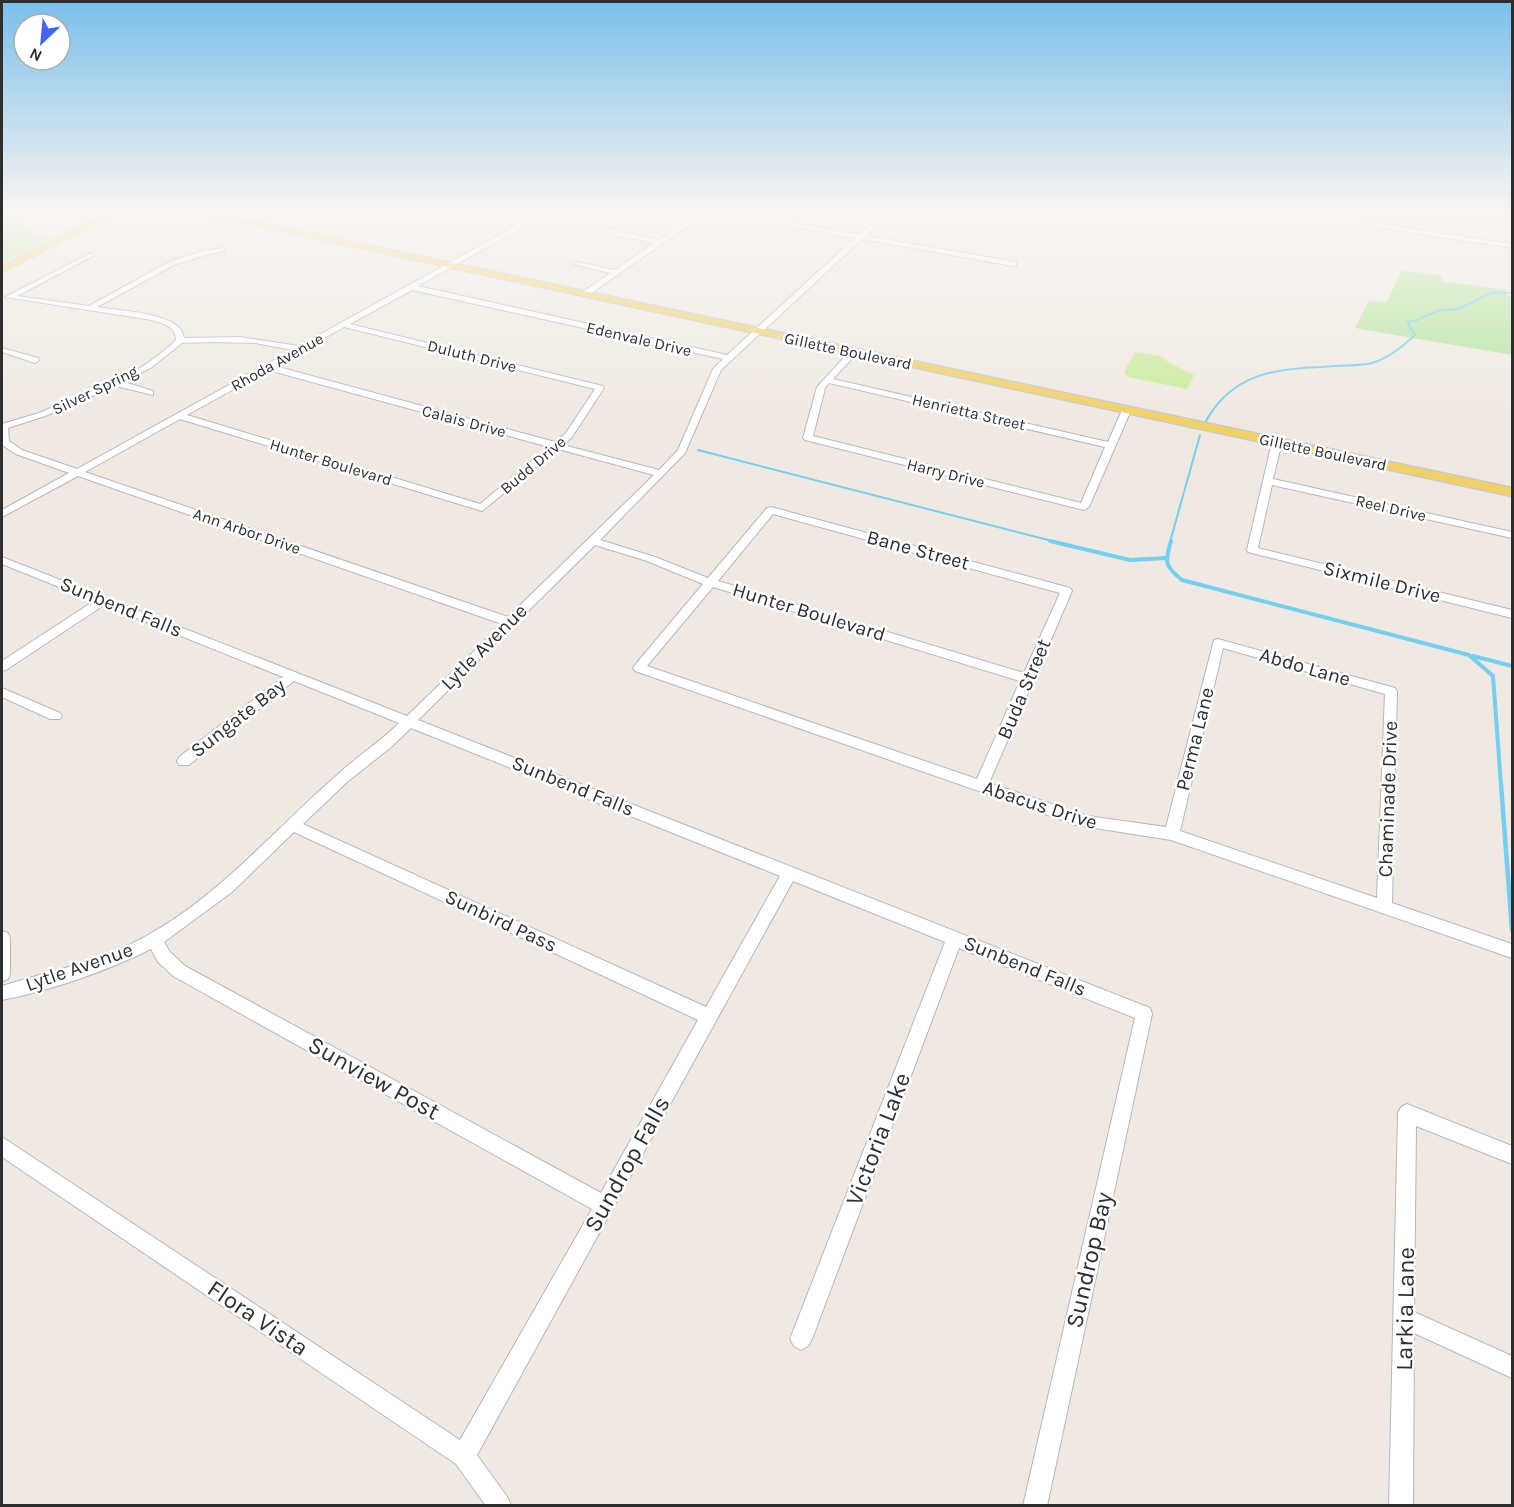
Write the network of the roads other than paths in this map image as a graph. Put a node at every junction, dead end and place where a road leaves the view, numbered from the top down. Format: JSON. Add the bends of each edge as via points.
{"nodes":[{"id":1,"x":43,"y":279,"type":"edge"},
{"id":2,"x":143,"y":279,"type":"edge"},
{"id":3,"x":425,"y":279,"type":"edge"},
{"id":4,"x":514,"y":279,"type":"edge"},
{"id":5,"x":605,"y":279,"type":"edge"},
{"id":6,"x":813,"y":279,"type":"edge"},
{"id":7,"x":411,"y":287,"type":"junction"},
{"id":8,"x":584,"y":294,"type":"junction"},
{"id":9,"x":5,"y":299,"type":"edge"},
{"id":10,"x":92,"y":308,"type":"junction"},
{"id":11,"x":344,"y":324,"type":"junction"},
{"id":12,"x":756,"y":331,"type":"junction"},
{"id":13,"x":180,"y":341,"type":"junction"},
{"id":14,"x":300,"y":349,"type":"junction"},
{"id":15,"x":2,"y":350,"type":"edge"},
{"id":16,"x":854,"y":352,"type":"junction"},
{"id":17,"x":728,"y":358,"type":"junction"},
{"id":18,"x":35,"y":360,"type":"dead end"},
{"id":19,"x":268,"y":367,"type":"junction"},
{"id":20,"x":827,"y":380,"type":"junction"},
{"id":21,"x":113,"y":382,"type":"junction"},
{"id":22,"x":600,"y":388,"type":"joint"},
{"id":23,"x":150,"y":393,"type":"dead end"},
{"id":24,"x":1126,"y":410,"type":"junction"},
{"id":25,"x":180,"y":416,"type":"junction"},
{"id":26,"x":2,"y":427,"type":"edge"},
{"id":27,"x":1277,"y":442,"type":"junction"},
{"id":28,"x":1110,"y":445,"type":"junction"},
{"id":29,"x":557,"y":446,"type":"junction"},
{"id":30,"x":76,"y":473,"type":"junction"},
{"id":31,"x":661,"y":474,"type":"junction"},
{"id":32,"x":1269,"y":481,"type":"junction"},
{"id":33,"x":1512,"y":492,"type":"edge"},
{"id":34,"x":482,"y":508,"type":"joint"},
{"id":35,"x":2,"y":514,"type":"edge"},
{"id":36,"x":1512,"y":536,"type":"edge"},
{"id":37,"x":592,"y":541,"type":"junction"},
{"id":38,"x":2,"y":560,"type":"edge"},
{"id":39,"x":710,"y":582,"type":"junction"},
{"id":40,"x":1066,"y":591,"type":"joint"},
{"id":41,"x":103,"y":600,"type":"junction"},
{"id":42,"x":1512,"y":614,"type":"edge"},
{"id":43,"x":509,"y":622,"type":"junction"},
{"id":44,"x":1218,"y":643,"type":"joint"},
{"id":45,"x":2,"y":667,"type":"edge"},
{"id":46,"x":292,"y":675,"type":"junction"},
{"id":47,"x":1028,"y":679,"type":"junction"},
{"id":48,"x":1391,"y":691,"type":"joint"},
{"id":49,"x":2,"y":692,"type":"edge"},
{"id":50,"x":55,"y":716,"type":"dead end"},
{"id":51,"x":409,"y":721,"type":"junction"},
{"id":52,"x":184,"y":761,"type":"dead end"},
{"id":53,"x":981,"y":786,"type":"junction"},
{"id":54,"x":292,"y":825,"type":"junction"},
{"id":55,"x":1172,"y":834,"type":"junction"},
{"id":56,"x":790,"y":873,"type":"junction"},
{"id":57,"x":1384,"y":907,"type":"junction"},
{"id":58,"x":2,"y":938,"type":"edge"},
{"id":59,"x":955,"y":938,"type":"junction"},
{"id":60,"x":154,"y":940,"type":"junction"},
{"id":61,"x":1512,"y":951,"type":"edge"},
{"id":62,"x":2,"y":974,"type":"edge"},
{"id":63,"x":2,"y":993,"type":"edge"},
{"id":64,"x":1144,"y":1014,"type":"joint"},
{"id":65,"x":709,"y":1017,"type":"junction"},
{"id":66,"x":2,"y":1146,"type":"edge"},
{"id":67,"x":1512,"y":1155,"type":"edge"},
{"id":68,"x":604,"y":1205,"type":"junction"},
{"id":69,"x":1404,"y":1318,"type":"junction"},
{"id":70,"x":801,"y":1340,"type":"dead end"},
{"id":71,"x":1512,"y":1368,"type":"edge"},
{"id":72,"x":464,"y":1456,"type":"junction"},
{"id":73,"x":500,"y":1506,"type":"edge"},
{"id":74,"x":1035,"y":1506,"type":"edge"},
{"id":75,"x":1401,"y":1506,"type":"edge"}],
"edges":[{"from":1,"to":9,"type":"street"},
{"from":2,"to":10,"type":"street"},
{"from":3,"to":7,"type":"street","name":"Rhoda Avenue"},
{"from":4,"to":8,"type":"main road","name":"Gillette Boulevard"},
{"from":5,"to":8,"type":"street"},
{"from":6,"to":12,"type":"street","name":"Lytle Avenue"},
{"from":7,"to":11,"type":"street","name":"Rhoda Avenue"},
{"from":7,"to":17,"type":"street","name":"Edenvale Drive"},
{"from":8,"to":12,"type":"main road","name":"Gillette Boulevard"},
{"from":9,"to":10,"type":"street"},
{"from":10,"to":13,"type":"street","via":[[168,322],[179,331]]},
{"from":11,"to":14,"type":"street","name":"Rhoda Avenue"},
{"from":11,"to":22,"type":"street","name":"Duluth Drive"},
{"from":12,"to":16,"type":"main road","name":"Gillette Boulevard"},
{"from":12,"to":17,"type":"street","name":"Lytle Avenue"},
{"from":13,"to":14,"type":"street","via":[[267,341]]},
{"from":13,"to":21,"type":"street","name":"Silver Spring","via":[[165,356]]},
{"from":14,"to":19,"type":"street","name":"Rhoda Avenue"},
{"from":15,"to":18,"type":"street"},
{"from":16,"to":20,"type":"street"},
{"from":16,"to":24,"type":"main road","name":"Gillette Boulevard"},
{"from":17,"to":31,"type":"street","name":"Lytle Avenue","via":[[712,376],[682,451]]},
{"from":19,"to":25,"type":"street","name":"Rhoda Avenue"},
{"from":19,"to":29,"type":"street","name":"Calais Drive"},
{"from":20,"to":28,"type":"street","name":"Henrietta Street"},
{"from":20,"to":28,"type":"street","name":"Harry Drive","via":[[818,393],[808,438],[1083,507]]},
{"from":21,"to":23,"type":"street"},
{"from":21,"to":26,"type":"street","name":"Silver Spring","via":[[54,412]]},
{"from":22,"to":29,"type":"street","name":"Budd Drive","via":[[577,427]]},
{"from":24,"to":27,"type":"main road","name":"Gillette Boulevard"},
{"from":24,"to":28,"type":"street"},
{"from":25,"to":30,"type":"street","name":"Rhoda Avenue"},
{"from":25,"to":34,"type":"street","name":"Hunter Boulevard"},
{"from":26,"to":30,"type":"street","name":"Ann Arbor Drive","via":[[3,439],[10,448]]},
{"from":27,"to":32,"type":"street"},
{"from":27,"to":33,"type":"main road","name":"Gillette Boulevard"},
{"from":29,"to":31,"type":"street","name":"Calais Drive"},
{"from":29,"to":34,"type":"street","name":"Budd Drive"},
{"from":30,"to":35,"type":"street","name":"Rhoda Avenue"},
{"from":30,"to":43,"type":"street","name":"Ann Arbor Drive"},
{"from":31,"to":37,"type":"street","name":"Lytle Avenue"},
{"from":32,"to":36,"type":"street","name":"Reel Drive"},
{"from":32,"to":42,"type":"street","name":"Sixmile Drive","via":[[1252,550]]},
{"from":37,"to":39,"type":"street","name":"Hunter Boulevard"},
{"from":37,"to":43,"type":"street","name":"Lytle Avenue"},
{"from":38,"to":41,"type":"street","name":"Sunbend Falls"},
{"from":39,"to":40,"type":"street","name":"Bane Street","via":[[771,510]]},
{"from":39,"to":47,"type":"street","name":"Hunter Boulevard"},
{"from":39,"to":53,"type":"street","name":"Abacus Drive","via":[[639,668]]},
{"from":40,"to":47,"type":"street","name":"Buda Street"},
{"from":41,"to":45,"type":"street"},
{"from":41,"to":46,"type":"street","name":"Sunbend Falls"},
{"from":43,"to":51,"type":"street","name":"Lytle Avenue"},
{"from":44,"to":48,"type":"street","name":"Abdo Lane"},
{"from":44,"to":55,"type":"street","name":"Perma Lane"},
{"from":46,"to":51,"type":"street","name":"Sunbend Falls"},
{"from":46,"to":52,"type":"street","name":"Sungate Bay"},
{"from":47,"to":53,"type":"street","name":"Buda Street"},
{"from":48,"to":57,"type":"street","name":"Chaminade Drive"},
{"from":49,"to":50,"type":"street"},
{"from":51,"to":54,"type":"street","name":"Lytle Avenue"},
{"from":51,"to":56,"type":"street","name":"Sunbend Falls"},
{"from":53,"to":55,"type":"street","name":"Abacus Drive","via":[[1097,825]]},
{"from":54,"to":60,"type":"street","name":"Lytle Avenue","via":[[227,887]]},
{"from":54,"to":65,"type":"street","name":"Sunbird Pass"},
{"from":55,"to":57,"type":"street","name":"Abacus Drive"},
{"from":56,"to":59,"type":"street","name":"Sunbend Falls"},
{"from":56,"to":65,"type":"street","name":"Sundrop Falls"},
{"from":57,"to":61,"type":"street","name":"Abacus Drive"},
{"from":58,"to":62,"type":"street"},
{"from":59,"to":64,"type":"street","name":"Sunbend Falls"},
{"from":59,"to":70,"type":"street","name":"Victoria Lake"},
{"from":60,"to":63,"type":"street","name":"Lytle Avenue","via":[[73,973]]},
{"from":60,"to":68,"type":"street","name":"Sunview Post","via":[[179,971]]},
{"from":64,"to":74,"type":"street","name":"Sundrop Bay"},
{"from":65,"to":68,"type":"street","name":"Sundrop Falls"},
{"from":66,"to":72,"type":"street","name":"Flora Vista"},
{"from":67,"to":69,"type":"street","name":"Larkia Lane","via":[[1407,1113]]},
{"from":68,"to":72,"type":"street","name":"Sundrop Falls"},
{"from":69,"to":71,"type":"street"},
{"from":69,"to":75,"type":"street","name":"Larkia Lane"},
{"from":72,"to":73,"type":"street","name":"Flora Vista"}]}
